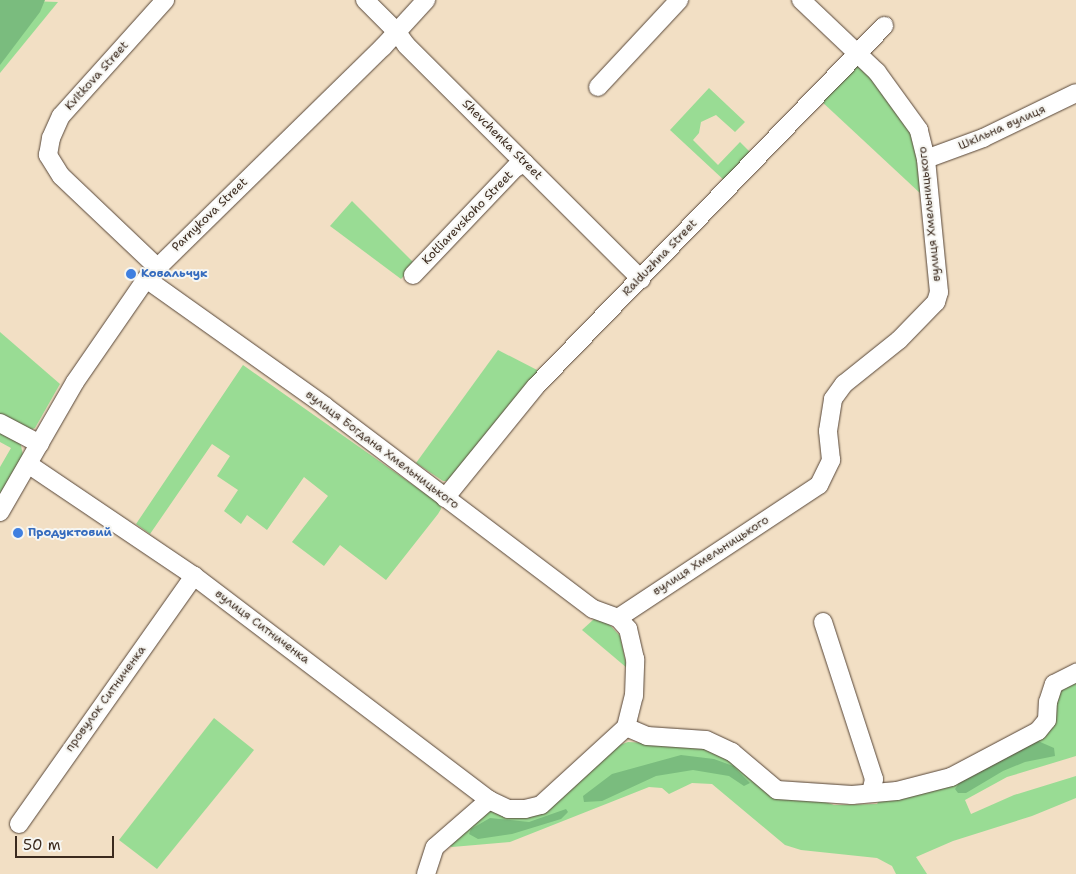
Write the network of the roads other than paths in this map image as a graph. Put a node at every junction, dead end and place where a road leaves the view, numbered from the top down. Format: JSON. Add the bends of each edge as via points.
{"nodes":[{"id":1,"x":165,"y":0,"type":"edge"},
{"id":2,"x":365,"y":0,"type":"edge"},
{"id":3,"x":426,"y":0,"type":"edge"},
{"id":4,"x":679,"y":0,"type":"edge"},
{"id":5,"x":801,"y":0,"type":"edge"},
{"id":6,"x":884,"y":26,"type":"dead end"},
{"id":7,"x":396,"y":31,"type":"junction"},
{"id":8,"x":858,"y":52,"type":"junction"},
{"id":9,"x":598,"y":87,"type":"dead end"},
{"id":10,"x":1076,"y":93,"type":"edge"},
{"id":11,"x":926,"y":159,"type":"junction"},
{"id":12,"x":525,"y":163,"type":"junction"},
{"id":13,"x":151,"y":273,"type":"junction"},
{"id":14,"x":413,"y":275,"type":"dead end"},
{"id":15,"x":641,"y":279,"type":"junction"},
{"id":16,"x":0,"y":423,"type":"edge"},
{"id":17,"x":40,"y":444,"type":"junction"},
{"id":18,"x":28,"y":464,"type":"junction"},
{"id":19,"x":445,"y":498,"type":"junction"},
{"id":20,"x":0,"y":512,"type":"edge"},
{"id":21,"x":194,"y":576,"type":"junction"},
{"id":22,"x":618,"y":618,"type":"junction"},
{"id":23,"x":823,"y":622,"type":"dead end"},
{"id":24,"x":1076,"y":673,"type":"edge"},
{"id":25,"x":626,"y":727,"type":"junction"},
{"id":26,"x":871,"y":793,"type":"junction"},
{"id":27,"x":489,"y":800,"type":"junction"},
{"id":28,"x":19,"y":824,"type":"dead end"},
{"id":29,"x":426,"y":874,"type":"edge"}],
"edges":[{"from":1,"to":13,"type":"street","name":"Kvitkova Street","via":[[61,116],[50,138],[48,155],[61,176]]},
{"from":2,"to":7,"type":"street","name":"Shevchenka Street"},
{"from":3,"to":7,"type":"street","name":"Parnykova Street"},
{"from":4,"to":9,"type":"street"},
{"from":5,"to":8,"type":"street","name":"вулиця Хмельницького"},
{"from":6,"to":8,"type":"street","name":"Raiduzhna Street"},
{"from":7,"to":12,"type":"street","name":"Shevchenka Street","via":[[406,45]]},
{"from":7,"to":13,"type":"street","name":"Parnykova Street"},
{"from":8,"to":11,"type":"street","name":"вулиця Хмельницького","via":[[915,123]]},
{"from":8,"to":15,"type":"street","name":"Raiduzhna Street"},
{"from":10,"to":11,"type":"street","name":"Шкільна вулиця","via":[[983,138]]},
{"from":11,"to":22,"type":"street","name":"вулиця Хмельницького","via":[[939,292],[936,302],[899,340],[844,384],[833,399],[828,430],[829,470],[819,485]]},
{"from":12,"to":14,"type":"street","name":"Kotliarevskoho Street","via":[[515,168]]},
{"from":12,"to":15,"type":"street","name":"Shevchenka Street"},
{"from":13,"to":17,"type":"street","name":"Parnykova Street","via":[[75,382]]},
{"from":13,"to":19,"type":"street","name":"вулиця Богдана Хмельницького"},
{"from":15,"to":19,"type":"street","name":"Raiduzhna Street","via":[[536,386]]},
{"from":16,"to":17,"type":"street"},
{"from":17,"to":18,"type":"street","name":"Parnykova Street"},
{"from":18,"to":20,"type":"street","name":"Parnykova Street"},
{"from":18,"to":21,"type":"street","name":"вулиця Ситниченка"},
{"from":19,"to":22,"type":"street","name":"вулиця Богдана Хмельницького","via":[[593,609]]},
{"from":21,"to":27,"type":"street","name":"вулиця Ситниченка"},
{"from":21,"to":28,"type":"street","name":"провулок Ситниченка"},
{"from":22,"to":25,"type":"street","via":[[628,629],[635,659],[634,696]]},
{"from":23,"to":26,"type":"street","via":[[874,778]]},
{"from":24,"to":26,"type":"street","via":[[1054,684],[1047,720],[1038,730],[951,777],[897,791]]},
{"from":25,"to":26,"type":"street","via":[[647,736],[706,740],[732,752],[777,790],[852,795]]},
{"from":25,"to":27,"type":"street","name":"вулиця Ситниченка","via":[[540,805],[508,809]]},
{"from":27,"to":29,"type":"street","via":[[435,847]]}]}
